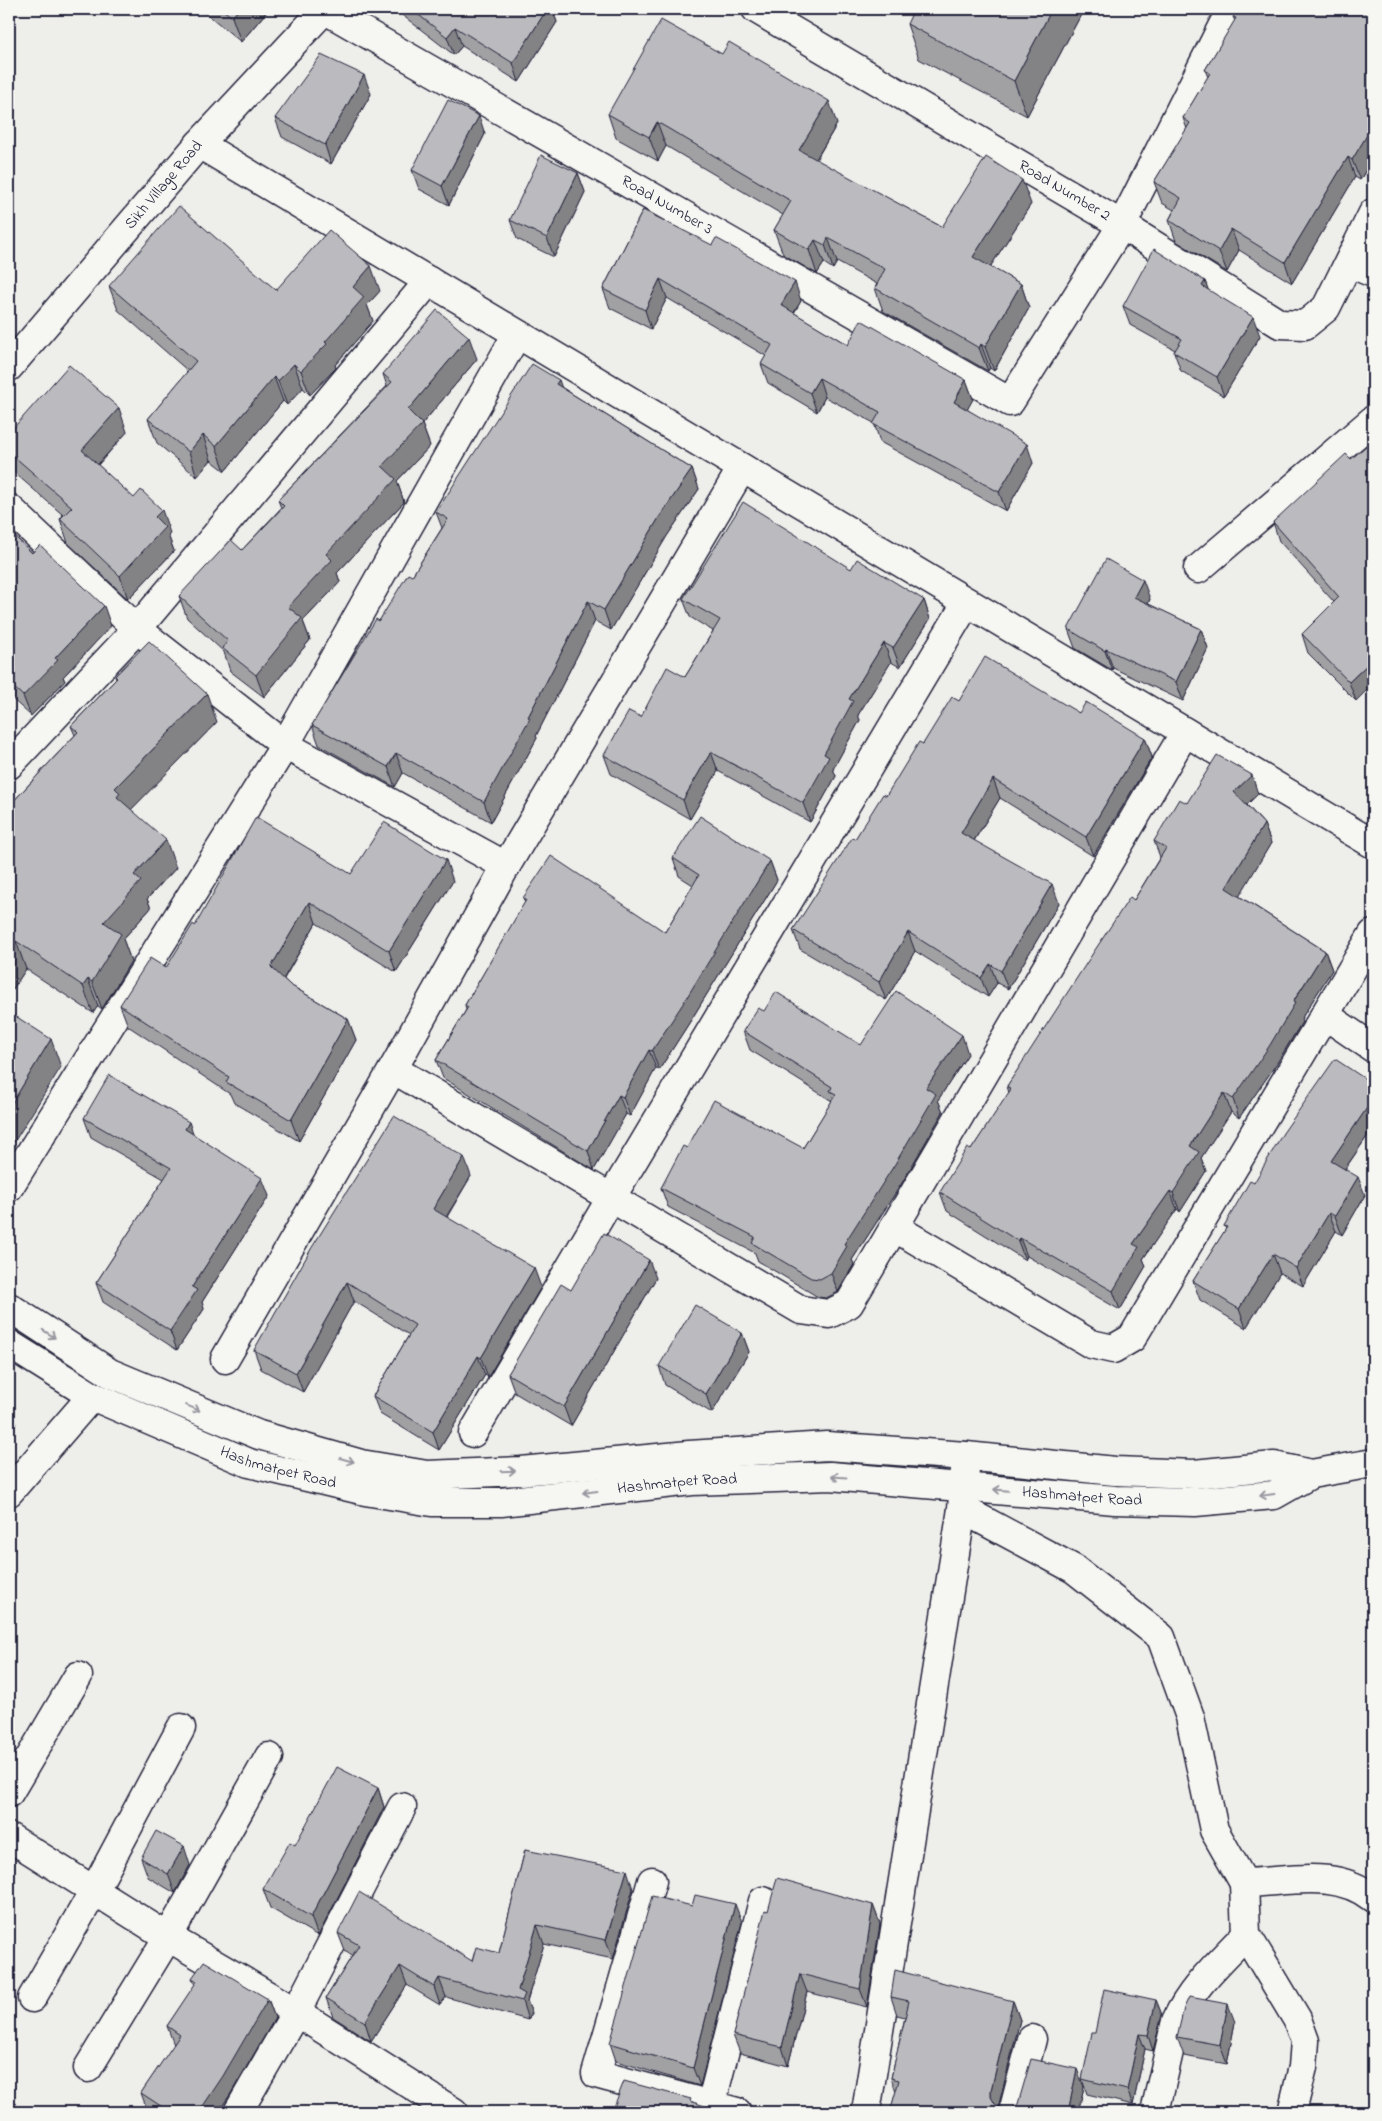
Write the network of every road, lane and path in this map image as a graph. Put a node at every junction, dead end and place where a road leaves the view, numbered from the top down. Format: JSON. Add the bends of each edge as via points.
{"nodes":[{"id":1,"x":325,"y":9,"type":"edge"},
{"id":2,"x":756,"y":9,"type":"edge"},
{"id":3,"x":1231,"y":9,"type":"edge"},
{"id":4,"x":199,"y":144,"type":"junction"},
{"id":5,"x":1373,"y":213,"type":"edge"},
{"id":6,"x":1122,"y":225,"type":"junction"},
{"id":7,"x":1361,"y":268,"type":"edge"},
{"id":8,"x":429,"y":282,"type":"junction"},
{"id":9,"x":517,"y":334,"type":"junction"},
{"id":10,"x":9,"y":367,"type":"edge"},
{"id":11,"x":1373,"y":420,"type":"edge"},
{"id":12,"x":742,"y":468,"type":"junction"},
{"id":13,"x":9,"y":508,"type":"edge"},
{"id":14,"x":1198,"y":569,"type":"dead end"},
{"id":15,"x":967,"y":602,"type":"junction"},
{"id":16,"x":137,"y":629,"type":"junction"},
{"id":17,"x":1185,"y":732,"type":"junction"},
{"id":18,"x":285,"y":745,"type":"junction"},
{"id":19,"x":9,"y":765,"type":"edge"},
{"id":20,"x":1373,"y":844,"type":"edge"},
{"id":21,"x":506,"y":866,"type":"junction"},
{"id":22,"x":1373,"y":934,"type":"edge"},
{"id":23,"x":1325,"y":1015,"type":"junction"},
{"id":24,"x":1373,"y":1048,"type":"edge"},
{"id":25,"x":393,"y":1069,"type":"junction"},
{"id":26,"x":9,"y":1187,"type":"edge"},
{"id":27,"x":611,"y":1198,"type":"junction"},
{"id":28,"x":894,"y":1227,"type":"junction"},
{"id":29,"x":9,"y":1307,"type":"edge"},
{"id":30,"x":9,"y":1344,"type":"edge"},
{"id":31,"x":225,"y":1359,"type":"dead end"},
{"id":32,"x":92,"y":1396,"type":"junction"},
{"id":33,"x":473,"y":1433,"type":"dead end"},
{"id":34,"x":259,"y":1435,"type":"junction"},
{"id":35,"x":966,"y":1456,"type":"junction"},
{"id":36,"x":249,"y":1462,"type":"junction"},
{"id":37,"x":1373,"y":1463,"type":"edge"},
{"id":38,"x":1311,"y":1474,"type":"junction"},
{"id":39,"x":9,"y":1492,"type":"edge"},
{"id":40,"x":962,"y":1498,"type":"junction"},
{"id":41,"x":78,"y":1676,"type":"dead end"},
{"id":42,"x":181,"y":1728,"type":"dead end"},
{"id":43,"x":269,"y":1757,"type":"dead end"},
{"id":44,"x":9,"y":1793,"type":"edge"},
{"id":45,"x":402,"y":1806,"type":"dead end"},
{"id":46,"x":9,"y":1837,"type":"edge"},
{"id":47,"x":652,"y":1881,"type":"dead end"},
{"id":48,"x":1244,"y":1883,"type":"junction"},
{"id":49,"x":94,"y":1891,"type":"junction"},
{"id":50,"x":1373,"y":1898,"type":"edge"},
{"id":51,"x":763,"y":1902,"type":"dead end"},
{"id":52,"x":1246,"y":1934,"type":"junction"},
{"id":53,"x":168,"y":1937,"type":"junction"},
{"id":54,"x":32,"y":1998,"type":"dead end"},
{"id":55,"x":296,"y":2012,"type":"junction"},
{"id":56,"x":1032,"y":2039,"type":"dead end"},
{"id":57,"x":88,"y":2068,"type":"dead end"},
{"id":58,"x":724,"y":2109,"type":"edge"},
{"id":59,"x":238,"y":2112,"type":"edge"},
{"id":60,"x":454,"y":2112,"type":"edge"},
{"id":61,"x":866,"y":2112,"type":"edge"},
{"id":62,"x":1014,"y":2112,"type":"edge"},
{"id":63,"x":1155,"y":2112,"type":"edge"},
{"id":64,"x":1292,"y":2112,"type":"edge"}],
"edges":[{"from":1,"to":4,"type":"street","name":"Sikh Village Road"},
{"from":1,"to":6,"type":"street","name":"Road Number 3","via":[[1010,402]]},
{"from":2,"to":6,"type":"street","name":"Road Number 2"},
{"from":3,"to":6,"type":"street"},
{"from":4,"to":8,"type":"street"},
{"from":4,"to":10,"type":"street","name":"Sikh Village Road"},
{"from":5,"to":7,"type":"street","name":"Road Number 2"},
{"from":6,"to":7,"type":"street","name":"Road Number 2","via":[[1280,324],[1305,325],[1314,320]]},
{"from":8,"to":9,"type":"street"},
{"from":8,"to":16,"type":"street"},
{"from":9,"to":12,"type":"street"},
{"from":9,"to":18,"type":"street"},
{"from":11,"to":14,"type":"street"},
{"from":12,"to":15,"type":"street"},
{"from":12,"to":21,"type":"street"},
{"from":13,"to":16,"type":"street"},
{"from":15,"to":17,"type":"street"},
{"from":15,"to":27,"type":"street"},
{"from":16,"to":18,"type":"street"},
{"from":16,"to":19,"type":"street"},
{"from":17,"to":20,"type":"street"},
{"from":17,"to":28,"type":"street"},
{"from":18,"to":21,"type":"street"},
{"from":18,"to":26,"type":"street"},
{"from":21,"to":25,"type":"street"},
{"from":22,"to":23,"type":"street"},
{"from":23,"to":24,"type":"street"},
{"from":23,"to":28,"type":"street","via":[[1132,1338],[1113,1349],[1091,1344]]},
{"from":25,"to":27,"type":"street"},
{"from":25,"to":31,"type":"street"},
{"from":27,"to":28,"type":"street","via":[[801,1310],[829,1314],[849,1304]]},
{"from":27,"to":33,"type":"street"},
{"from":29,"to":34,"type":"street","one_way":true,"via":[[110,1373]]},
{"from":30,"to":32,"type":"street","name":"Hashmatpet Road"},
{"from":32,"to":36,"type":"street","name":"Hashmatpet Road"},
{"from":32,"to":39,"type":"street"},
{"from":34,"to":35,"type":"street","one_way":true,"via":[[361,1464],[427,1475],[827,1446]]},
{"from":34,"to":36,"type":"street"},
{"from":35,"to":38,"type":"street","via":[[1115,1471],[1194,1474],[1274,1466]]},
{"from":35,"to":40,"type":"street"},
{"from":40,"to":36,"type":"street","name":"Hashmatpet Road","one_way":true,"via":[[820,1477],[692,1481],[501,1502],[432,1502],[364,1491]]},
{"from":37,"to":38,"type":"street","name":"Hashmatpet Road"},
{"from":38,"to":40,"type":"street","name":"Hashmatpet Road","one_way":true,"via":[[1274,1495],[1194,1502]]},
{"from":40,"to":48,"type":"street","via":[[1074,1569],[1161,1637],[1190,1716],[1214,1830]]},
{"from":40,"to":61,"type":"street"},
{"from":41,"to":44,"type":"street"},
{"from":42,"to":49,"type":"street"},
{"from":43,"to":53,"type":"street"},
{"from":45,"to":55,"type":"street"},
{"from":46,"to":49,"type":"street"},
{"from":47,"to":58,"type":"street","via":[[596,2074]]},
{"from":48,"to":50,"type":"street","via":[[1324,1878],[1362,1890]]},
{"from":48,"to":52,"type":"street"},
{"from":49,"to":53,"type":"street"},
{"from":49,"to":54,"type":"street"},
{"from":51,"to":58,"type":"street"},
{"from":52,"to":63,"type":"street","via":[[1181,2009]]},
{"from":52,"to":64,"type":"street","via":[[1297,2018],[1304,2041],[1303,2067]]},
{"from":53,"to":55,"type":"street"},
{"from":53,"to":57,"type":"street"},
{"from":55,"to":59,"type":"street"},
{"from":55,"to":60,"type":"street"},
{"from":56,"to":62,"type":"street"}]}
